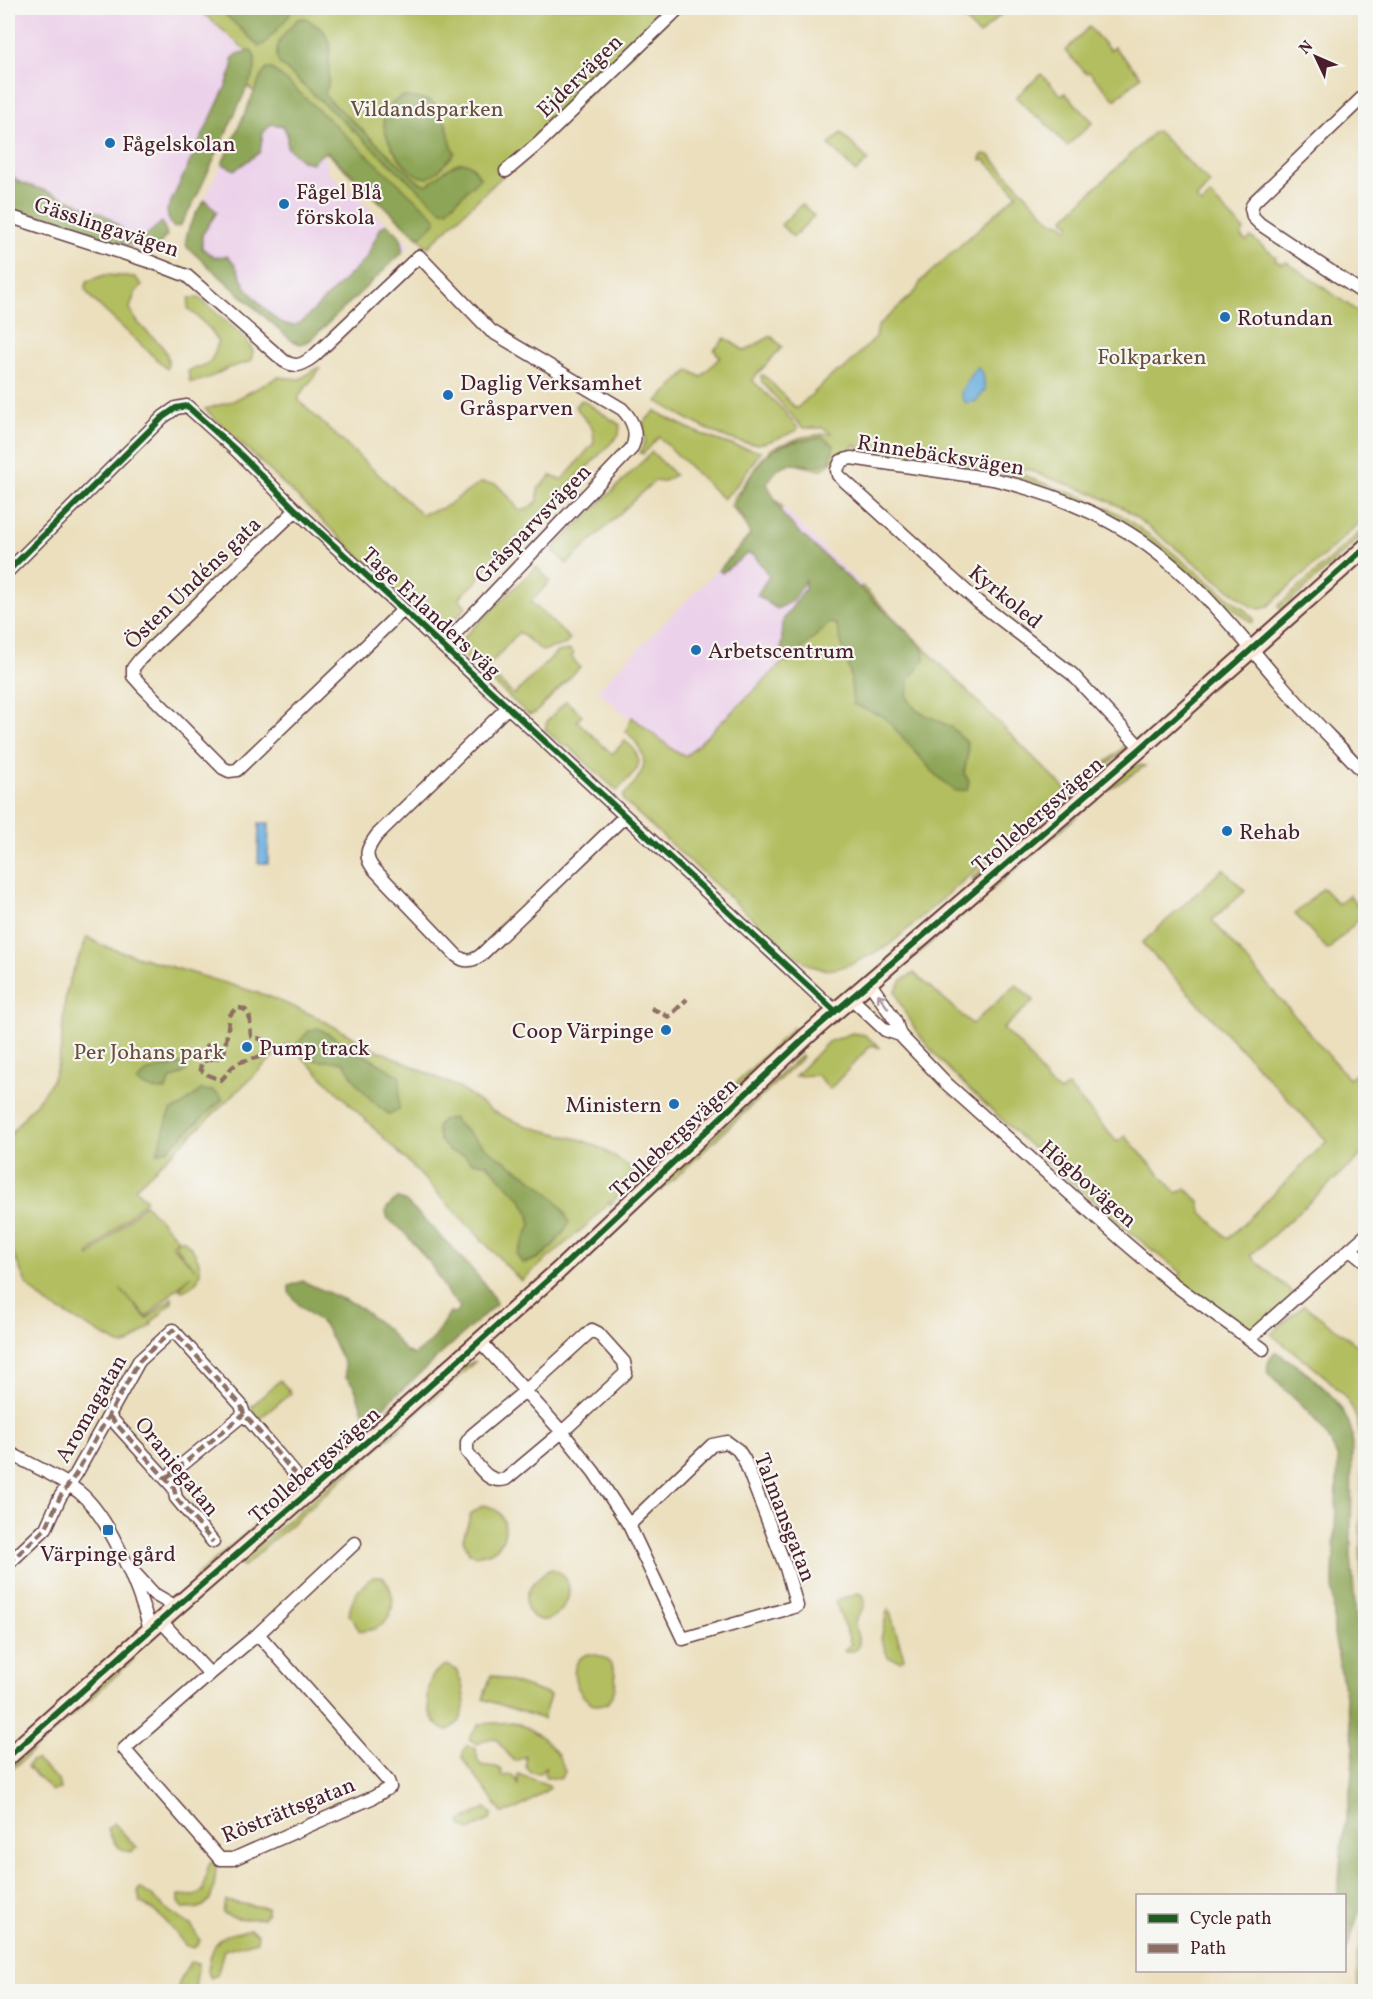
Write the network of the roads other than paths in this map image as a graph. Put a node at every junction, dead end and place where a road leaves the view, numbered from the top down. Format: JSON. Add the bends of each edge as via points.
{"nodes":[{"id":1,"x":679,"y":8,"type":"edge"},
{"id":2,"x":1365,"y":94,"type":"edge"},
{"id":3,"x":506,"y":171,"type":"dead end"},
{"id":4,"x":8,"y":216,"type":"edge"},
{"id":5,"x":1365,"y":295,"type":"edge"},
{"id":6,"x":632,"y":422,"type":"joint"},
{"id":7,"x":842,"y":478,"type":"joint"},
{"id":8,"x":296,"y":510,"type":"junction"},
{"id":9,"x":1365,"y":547,"type":"edge"},
{"id":10,"x":8,"y":571,"type":"edge"},
{"id":11,"x":403,"y":610,"type":"junction"},
{"id":12,"x":443,"y":646,"type":"junction"},
{"id":13,"x":1252,"y":649,"type":"junction"},
{"id":14,"x":508,"y":707,"type":"junction"},
{"id":15,"x":1141,"y":748,"type":"junction"},
{"id":16,"x":1365,"y":773,"type":"edge"},
{"id":17,"x":625,"y":816,"type":"junction"},
{"id":18,"x":869,"y":982,"type":"junction"},
{"id":19,"x":850,"y":998,"type":"junction"},
{"id":20,"x":835,"y":1011,"type":"junction"},
{"id":21,"x":900,"y":1035,"type":"junction"},
{"id":22,"x":1365,"y":1235,"type":"edge"},
{"id":23,"x":1350,"y":1250,"type":"junction"},
{"id":24,"x":1365,"y":1262,"type":"edge"},
{"id":25,"x":1250,"y":1338,"type":"junction"},
{"id":26,"x":480,"y":1341,"type":"junction"},
{"id":27,"x":1263,"y":1349,"type":"dead end"},
{"id":28,"x":525,"y":1391,"type":"junction"},
{"id":29,"x":244,"y":1414,"type":"junction"},
{"id":30,"x":109,"y":1416,"type":"junction"},
{"id":31,"x":562,"y":1432,"type":"junction"},
{"id":32,"x":8,"y":1452,"type":"edge"},
{"id":33,"x":295,"y":1474,"type":"dead end"},
{"id":34,"x":166,"y":1478,"type":"junction"},
{"id":35,"x":69,"y":1485,"type":"junction"},
{"id":36,"x":629,"y":1525,"type":"junction"},
{"id":37,"x":213,"y":1542,"type":"dead end"},
{"id":38,"x":355,"y":1543,"type":"dead end"},
{"id":39,"x":124,"y":1562,"type":"junction"},
{"id":40,"x":8,"y":1564,"type":"edge"},
{"id":41,"x":176,"y":1607,"type":"junction"},
{"id":42,"x":155,"y":1625,"type":"junction"},
{"id":43,"x":258,"y":1634,"type":"junction"},
{"id":44,"x":210,"y":1674,"type":"junction"},
{"id":45,"x":8,"y":1757,"type":"edge"}],
"edges":[{"from":1,"to":3,"type":"street","name":"Ejdervägen"},
{"from":2,"to":5,"type":"street","via":[[1251,208],[1260,224]]},
{"from":4,"to":6,"type":"street","name":"Gässlingavägen","via":[[187,276],[291,366],[302,365],[315,355],[419,256],[492,331],[613,402]]},
{"from":6,"to":12,"type":"street","name":"Gråsparvsvägen","via":[[634,444],[626,457]]},
{"from":7,"to":13,"type":"street","name":"Rinnebäcksvägen","via":[[838,465],[851,458],[993,479],[1081,509],[1128,532],[1157,554],[1227,619]]},
{"from":7,"to":15,"type":"street","name":"Kyrkoled","via":[[978,602],[1072,674]]},
{"from":8,"to":10,"type":"street","name":"Tage Erlanders väg","via":[[194,411],[180,406],[163,417]]},
{"from":8,"to":11,"type":"street","name":"Tage Erlanders väg"},
{"from":8,"to":11,"type":"street","name":"Östen Undéns gata","via":[[133,668],[133,676],[142,686],[223,768],[237,770]]},
{"from":9,"to":13,"type":"street","name":"Trollebergsvägen"},
{"from":11,"to":12,"type":"street","name":"Tage Erlanders väg"},
{"from":12,"to":14,"type":"street","name":"Tage Erlanders väg"},
{"from":13,"to":15,"type":"street","name":"Trollebergsvägen"},
{"from":13,"to":16,"type":"street"},
{"from":14,"to":17,"type":"street","name":"Tage Erlanders väg"},
{"from":14,"to":17,"type":"street","via":[[377,836],[367,851],[373,868],[457,956],[467,961],[481,955]]},
{"from":15,"to":18,"type":"street","name":"Trollebergsvägen"},
{"from":17,"to":20,"type":"street","name":"Tage Erlanders väg"},
{"from":18,"to":19,"type":"street","name":"Trollebergsvägen"},
{"from":21,"to":18,"type":"street","name":"Högbovägen","one_way":true,"via":[[895,1020]]},
{"from":19,"to":20,"type":"street","name":"Trollebergsvägen"},
{"from":19,"to":21,"type":"street","name":"Högbovägen","via":[[885,1030]]},
{"from":20,"to":26,"type":"street","name":"Trollebergsvägen"},
{"from":21,"to":25,"type":"street","name":"Högbovägen","via":[[947,1084],[1062,1188],[1172,1282]]},
{"from":22,"to":23,"type":"street"},
{"from":23,"to":24,"type":"street"},
{"from":23,"to":25,"type":"street"},
{"from":25,"to":27,"type":"street","name":"Högbovägen"},
{"from":26,"to":28,"type":"street","name":"Talmansgatan"},
{"from":26,"to":41,"type":"street","name":"Trollebergsvägen"},
{"from":28,"to":31,"type":"street","name":"Talmansgatan"},
{"from":28,"to":31,"type":"street","via":[[467,1442],[467,1452],[487,1475],[492,1480],[506,1479]]},
{"from":28,"to":31,"type":"street","via":[[592,1330],[598,1333],[624,1362],[626,1373]]},
{"from":29,"to":30,"type":"street","name":"Aromagatan","via":[[241,1405],[172,1330],[139,1361]]},
{"from":29,"to":33,"type":"street","name":"Aromagatan"},
{"from":29,"to":34,"type":"street"},
{"from":30,"to":34,"type":"street","name":"Oraniegatan"},
{"from":30,"to":35,"type":"street","name":"Aromagatan"},
{"from":31,"to":36,"type":"street","name":"Talmansgatan"},
{"from":32,"to":35,"type":"street"},
{"from":34,"to":37,"type":"street","name":"Oraniegatan","via":[[176,1498]]},
{"from":35,"to":39,"type":"street","via":[[97,1510]]},
{"from":35,"to":40,"type":"street","name":"Aromagatan","via":[[46,1528]]},
{"from":36,"to":36,"type":"street","name":"Talmansgatan","via":[[682,1639],[797,1606],[744,1459],[727,1442],[712,1445]]},
{"from":38,"to":43,"type":"street","name":"Rösträttsgatan"},
{"from":39,"to":41,"type":"street","via":[[154,1594]]},
{"from":39,"to":42,"type":"street"},
{"from":41,"to":42,"type":"street","name":"Trollebergsvägen"},
{"from":42,"to":44,"type":"street"},
{"from":42,"to":45,"type":"street","name":"Trollebergsvägen"},
{"from":43,"to":44,"type":"street","name":"Rösträttsgatan"},
{"from":43,"to":44,"type":"street","name":"Rösträttsgatan","via":[[388,1781],[387,1790],[233,1859],[220,1859],[124,1749]]}]}
